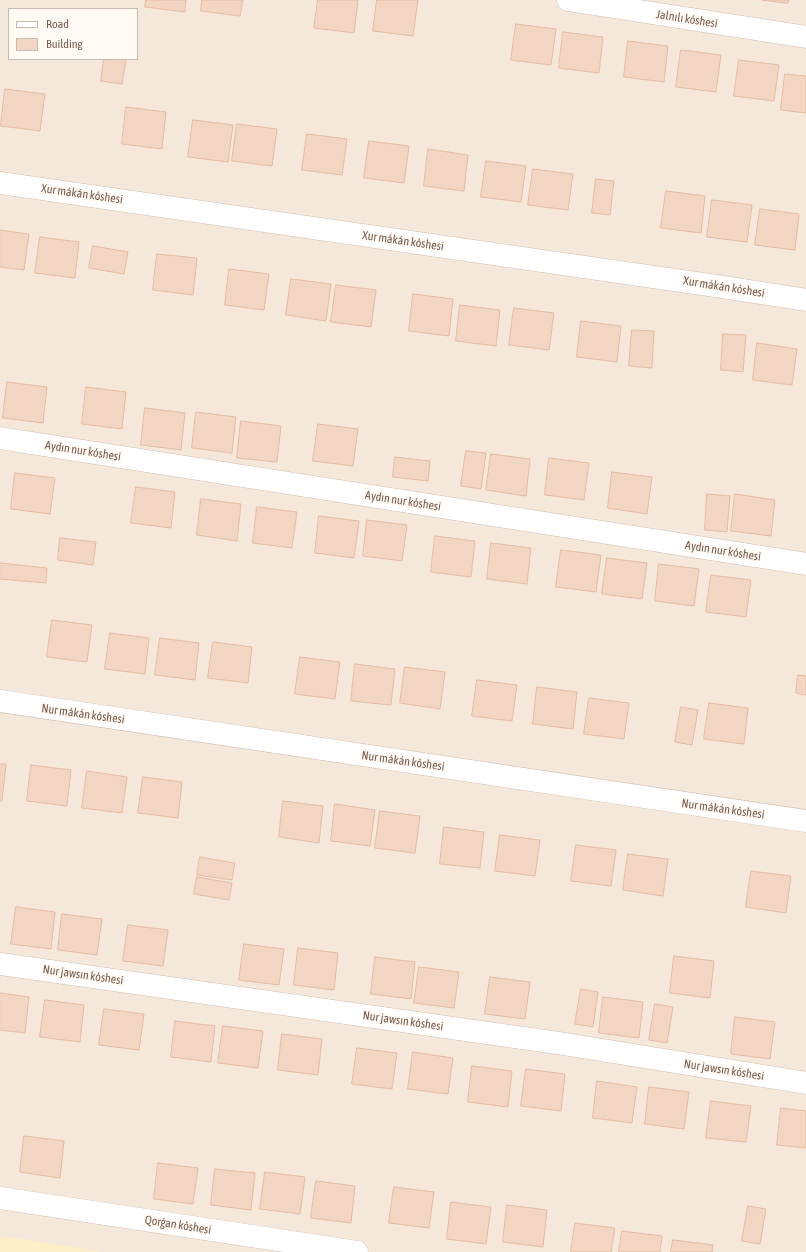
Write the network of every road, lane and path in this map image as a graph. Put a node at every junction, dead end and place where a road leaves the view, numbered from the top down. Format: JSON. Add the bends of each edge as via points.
{"nodes":[{"id":1,"x":568,"y":0,"type":"edge"},
{"id":2,"x":806,"y":37,"type":"edge"},
{"id":3,"x":0,"y":183,"type":"edge"},
{"id":4,"x":806,"y":300,"type":"edge"},
{"id":5,"x":0,"y":438,"type":"edge"},
{"id":6,"x":806,"y":564,"type":"edge"},
{"id":7,"x":0,"y":701,"type":"edge"},
{"id":8,"x":806,"y":822,"type":"edge"},
{"id":9,"x":0,"y":964,"type":"edge"},
{"id":10,"x":806,"y":1083,"type":"edge"},
{"id":11,"x":0,"y":1198,"type":"edge"},
{"id":12,"x":357,"y":1252,"type":"edge"}],
"edges":[{"from":1,"to":2,"type":"street","name":"Jalnılı kóshesi"},
{"from":3,"to":4,"type":"street","name":"Xur mákán kóshesi"},
{"from":5,"to":6,"type":"street","name":"Aydın nur kóshesi"},
{"from":7,"to":8,"type":"street","name":"Nur mákán kóshesi"},
{"from":9,"to":10,"type":"street","name":"Nur jawsın kóshesi","via":[[558,1043]]},
{"from":11,"to":12,"type":"street","name":"Qorǵan kóshesi"}]}
